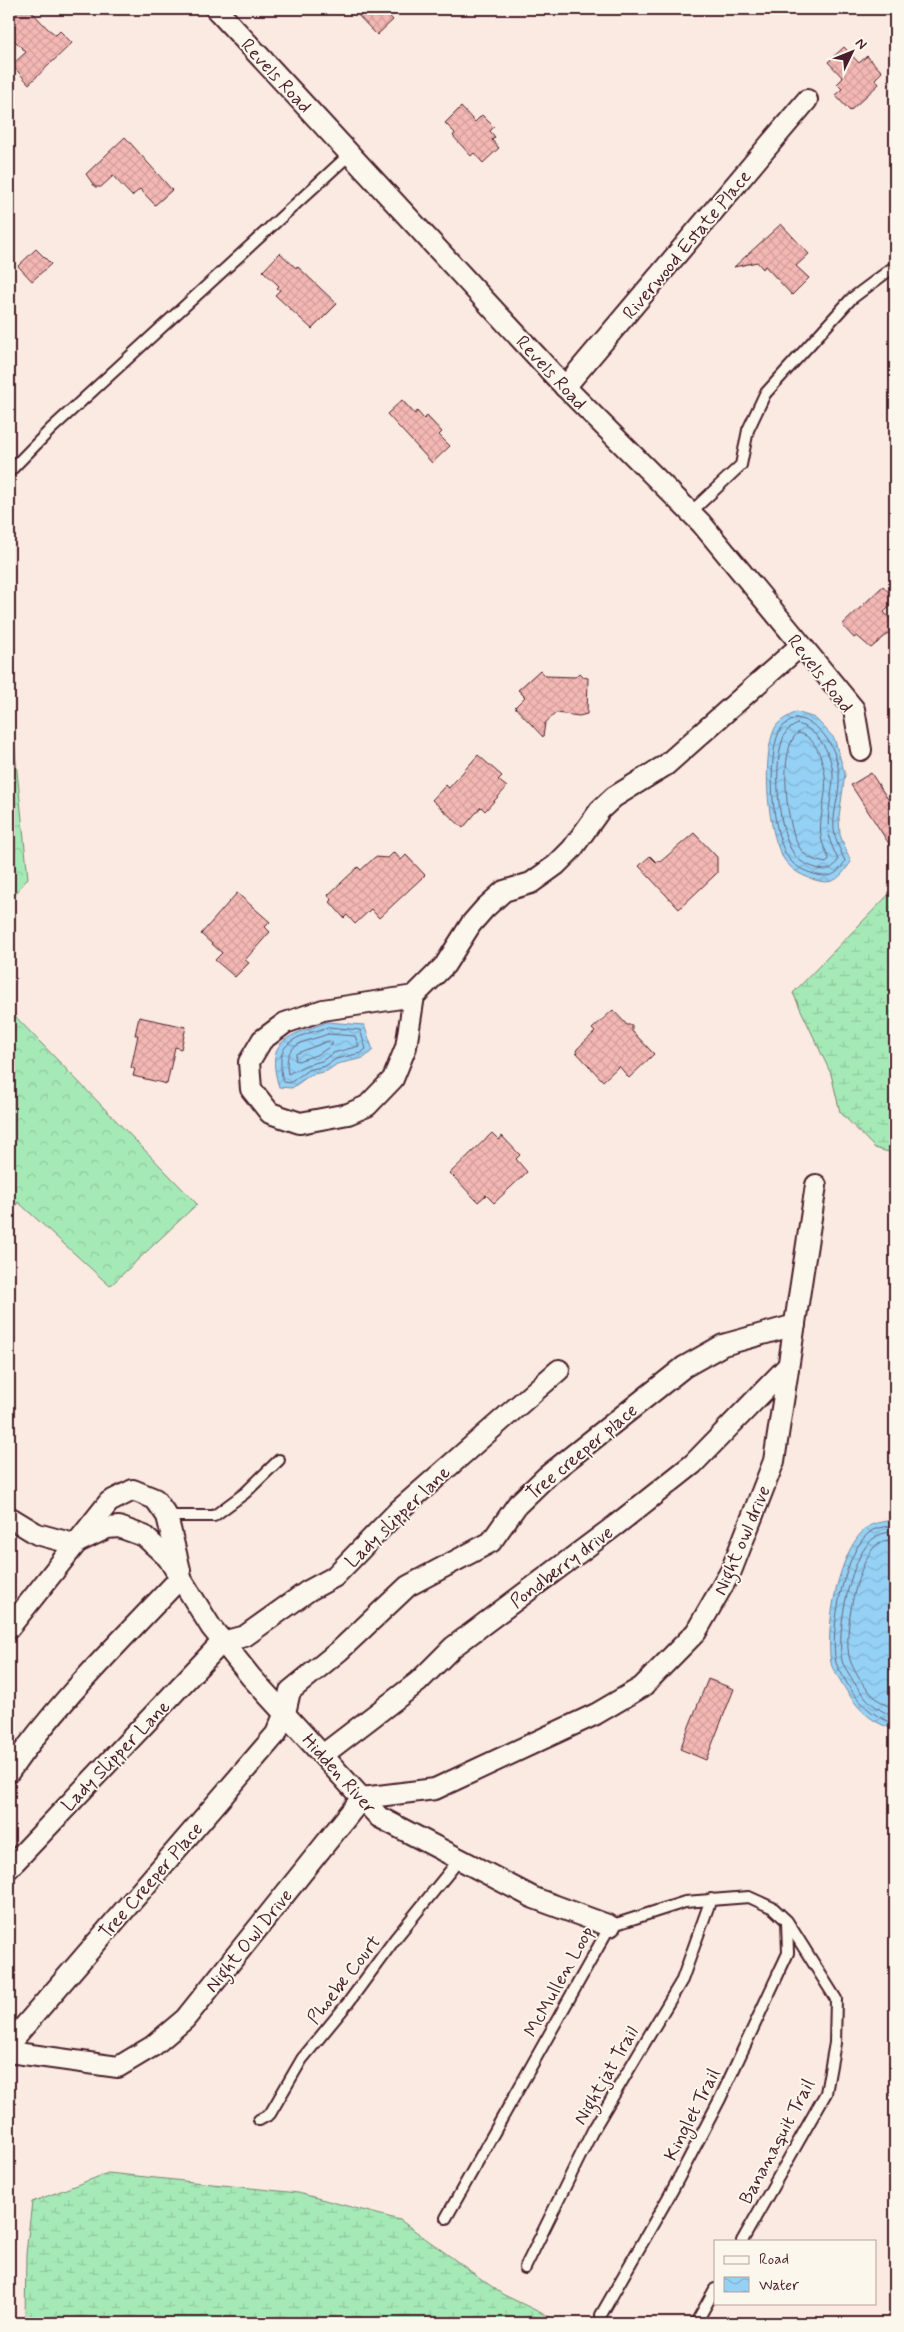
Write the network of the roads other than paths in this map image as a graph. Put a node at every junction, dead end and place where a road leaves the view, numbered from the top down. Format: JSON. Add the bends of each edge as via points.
{"nodes":[{"id":1,"x":216,"y":9,"type":"edge"},
{"id":2,"x":807,"y":100,"type":"dead end"},
{"id":3,"x":350,"y":154,"type":"junction"},
{"id":4,"x":895,"y":266,"type":"edge"},
{"id":5,"x":565,"y":387,"type":"junction"},
{"id":6,"x":9,"y":472,"type":"edge"},
{"id":7,"x":691,"y":512,"type":"junction"},
{"id":8,"x":800,"y":646,"type":"junction"},
{"id":9,"x":861,"y":750,"type":"dead end"},
{"id":10,"x":414,"y":996,"type":"junction"},
{"id":11,"x":816,"y":1185,"type":"dead end"},
{"id":12,"x":795,"y":1325,"type":"junction"},
{"id":13,"x":788,"y":1366,"type":"junction"},
{"id":14,"x":560,"y":1370,"type":"dead end"},
{"id":15,"x":279,"y":1460,"type":"dead end"},
{"id":16,"x":167,"y":1516,"type":"junction"},
{"id":17,"x":9,"y":1517,"type":"edge"},
{"id":18,"x":74,"y":1544,"type":"junction"},
{"id":19,"x":181,"y":1577,"type":"junction"},
{"id":20,"x":9,"y":1628,"type":"edge"},
{"id":21,"x":222,"y":1642,"type":"junction"},
{"id":22,"x":286,"y":1713,"type":"junction"},
{"id":23,"x":324,"y":1754,"type":"junction"},
{"id":24,"x":9,"y":1772,"type":"edge"},
{"id":25,"x":362,"y":1798,"type":"junction"},
{"id":26,"x":459,"y":1860,"type":"junction"},
{"id":27,"x":9,"y":1868,"type":"edge"},
{"id":28,"x":711,"y":1899,"type":"junction"},
{"id":29,"x":787,"y":1921,"type":"junction"},
{"id":30,"x":610,"y":1926,"type":"junction"},
{"id":31,"x":9,"y":2044,"type":"edge"},
{"id":32,"x":9,"y":2052,"type":"edge"},
{"id":33,"x":259,"y":2120,"type":"dead end"},
{"id":34,"x":446,"y":2218,"type":"dead end"},
{"id":35,"x":743,"y":2240,"type":"edge"},
{"id":36,"x":525,"y":2268,"type":"dead end"},
{"id":37,"x":714,"y":2291,"type":"edge"},
{"id":38,"x":601,"y":2315,"type":"dead end"},
{"id":39,"x":696,"y":2323,"type":"edge"}],
"edges":[{"from":1,"to":3,"type":"street","name":"Revels Road"},
{"from":2,"to":5,"type":"street","name":"Riverwood Estate Place"},
{"from":3,"to":5,"type":"street","name":"Revels Road"},
{"from":3,"to":6,"type":"lane","via":[[58,422]]},
{"from":4,"to":7,"type":"lane","via":[[851,299],[765,394],[748,430],[741,465]]},
{"from":5,"to":7,"type":"street","name":"Revels Road"},
{"from":7,"to":8,"type":"street","name":"Revels Road"},
{"from":8,"to":9,"type":"street","name":"Revels Road","via":[[854,709]]},
{"from":8,"to":10,"type":"street","via":[[666,765],[614,797],[556,865],[530,883],[504,891],[485,908],[445,965]]},
{"from":10,"to":10,"type":"street","via":[[323,1010],[285,1023],[262,1040],[249,1062],[251,1089],[270,1113],[300,1123],[348,1114],[367,1106],[392,1079],[406,1046]]},
{"from":11,"to":12,"type":"street","name":"Night owl drive"},
{"from":12,"to":13,"type":"street","name":"Night owl drive"},
{"from":12,"to":22,"type":"street","name":"Tree creeper place","via":[[723,1345],[684,1367],[547,1476],[516,1506],[491,1542],[408,1586],[339,1651],[290,1691]]},
{"from":13,"to":23,"type":"street","name":"Pondberry drive","via":[[694,1464],[453,1647],[418,1682]]},
{"from":13,"to":25,"type":"street","name":"Night owl drive","via":[[774,1461],[731,1572],[696,1632],[642,1688],[596,1714],[436,1789]]},
{"from":14,"to":21,"type":"street","name":"Lady slipper lane","via":[[399,1510],[334,1577],[308,1591],[244,1636]]},
{"from":15,"to":16,"type":"lane","via":[[245,1493],[214,1516]]},
{"from":16,"to":18,"type":"street","name":"Hidden River","via":[[155,1499],[133,1490],[109,1502]]},
{"from":16,"to":19,"type":"street","name":"Hidden River"},
{"from":17,"to":18,"type":"street","via":[[36,1534]]},
{"from":18,"to":19,"type":"street","name":"Hidden River","via":[[107,1528],[131,1530],[156,1546]]},
{"from":18,"to":20,"type":"street","name":"Hidden River"},
{"from":19,"to":21,"type":"street","name":"Hidden River"},
{"from":19,"to":24,"type":"street","via":[[94,1668]]},
{"from":21,"to":22,"type":"street","name":"Hidden River"},
{"from":21,"to":27,"type":"street","name":"Lady Slipper Lane"},
{"from":22,"to":23,"type":"street","name":"Hidden River"},
{"from":22,"to":31,"type":"street","name":"Tree Creeper Place","via":[[276,1734]]},
{"from":23,"to":25,"type":"street","name":"Hidden River"},
{"from":25,"to":26,"type":"street","name":"Hidden River","via":[[379,1816]]},
{"from":25,"to":32,"type":"street","name":"Night Owl Drive","via":[[184,2020],[153,2046],[118,2067]]},
{"from":26,"to":30,"type":"street","name":"Hidden River","via":[[534,1898]]},
{"from":26,"to":33,"type":"lane","name":"Phoebe Court","via":[[302,2059],[270,2114]]},
{"from":28,"to":29,"type":"lane","name":"McMullen Loop","via":[[749,1897],[773,1908]]},
{"from":28,"to":30,"type":"lane","name":"McMullen Loop","via":[[685,1902]]},
{"from":28,"to":36,"type":"lane","name":"Nightjat Trail","via":[[682,1980],[592,2130]]},
{"from":29,"to":35,"type":"lane","name":"Bananaquit Trail","via":[[836,1999],[835,2043],[826,2093]]},
{"from":29,"to":38,"type":"lane","name":"Kinglet Trail","via":[[788,1953],[720,2099]]},
{"from":30,"to":34,"type":"lane","name":"McMullen Loop"},
{"from":37,"to":39,"type":"lane"}]}
